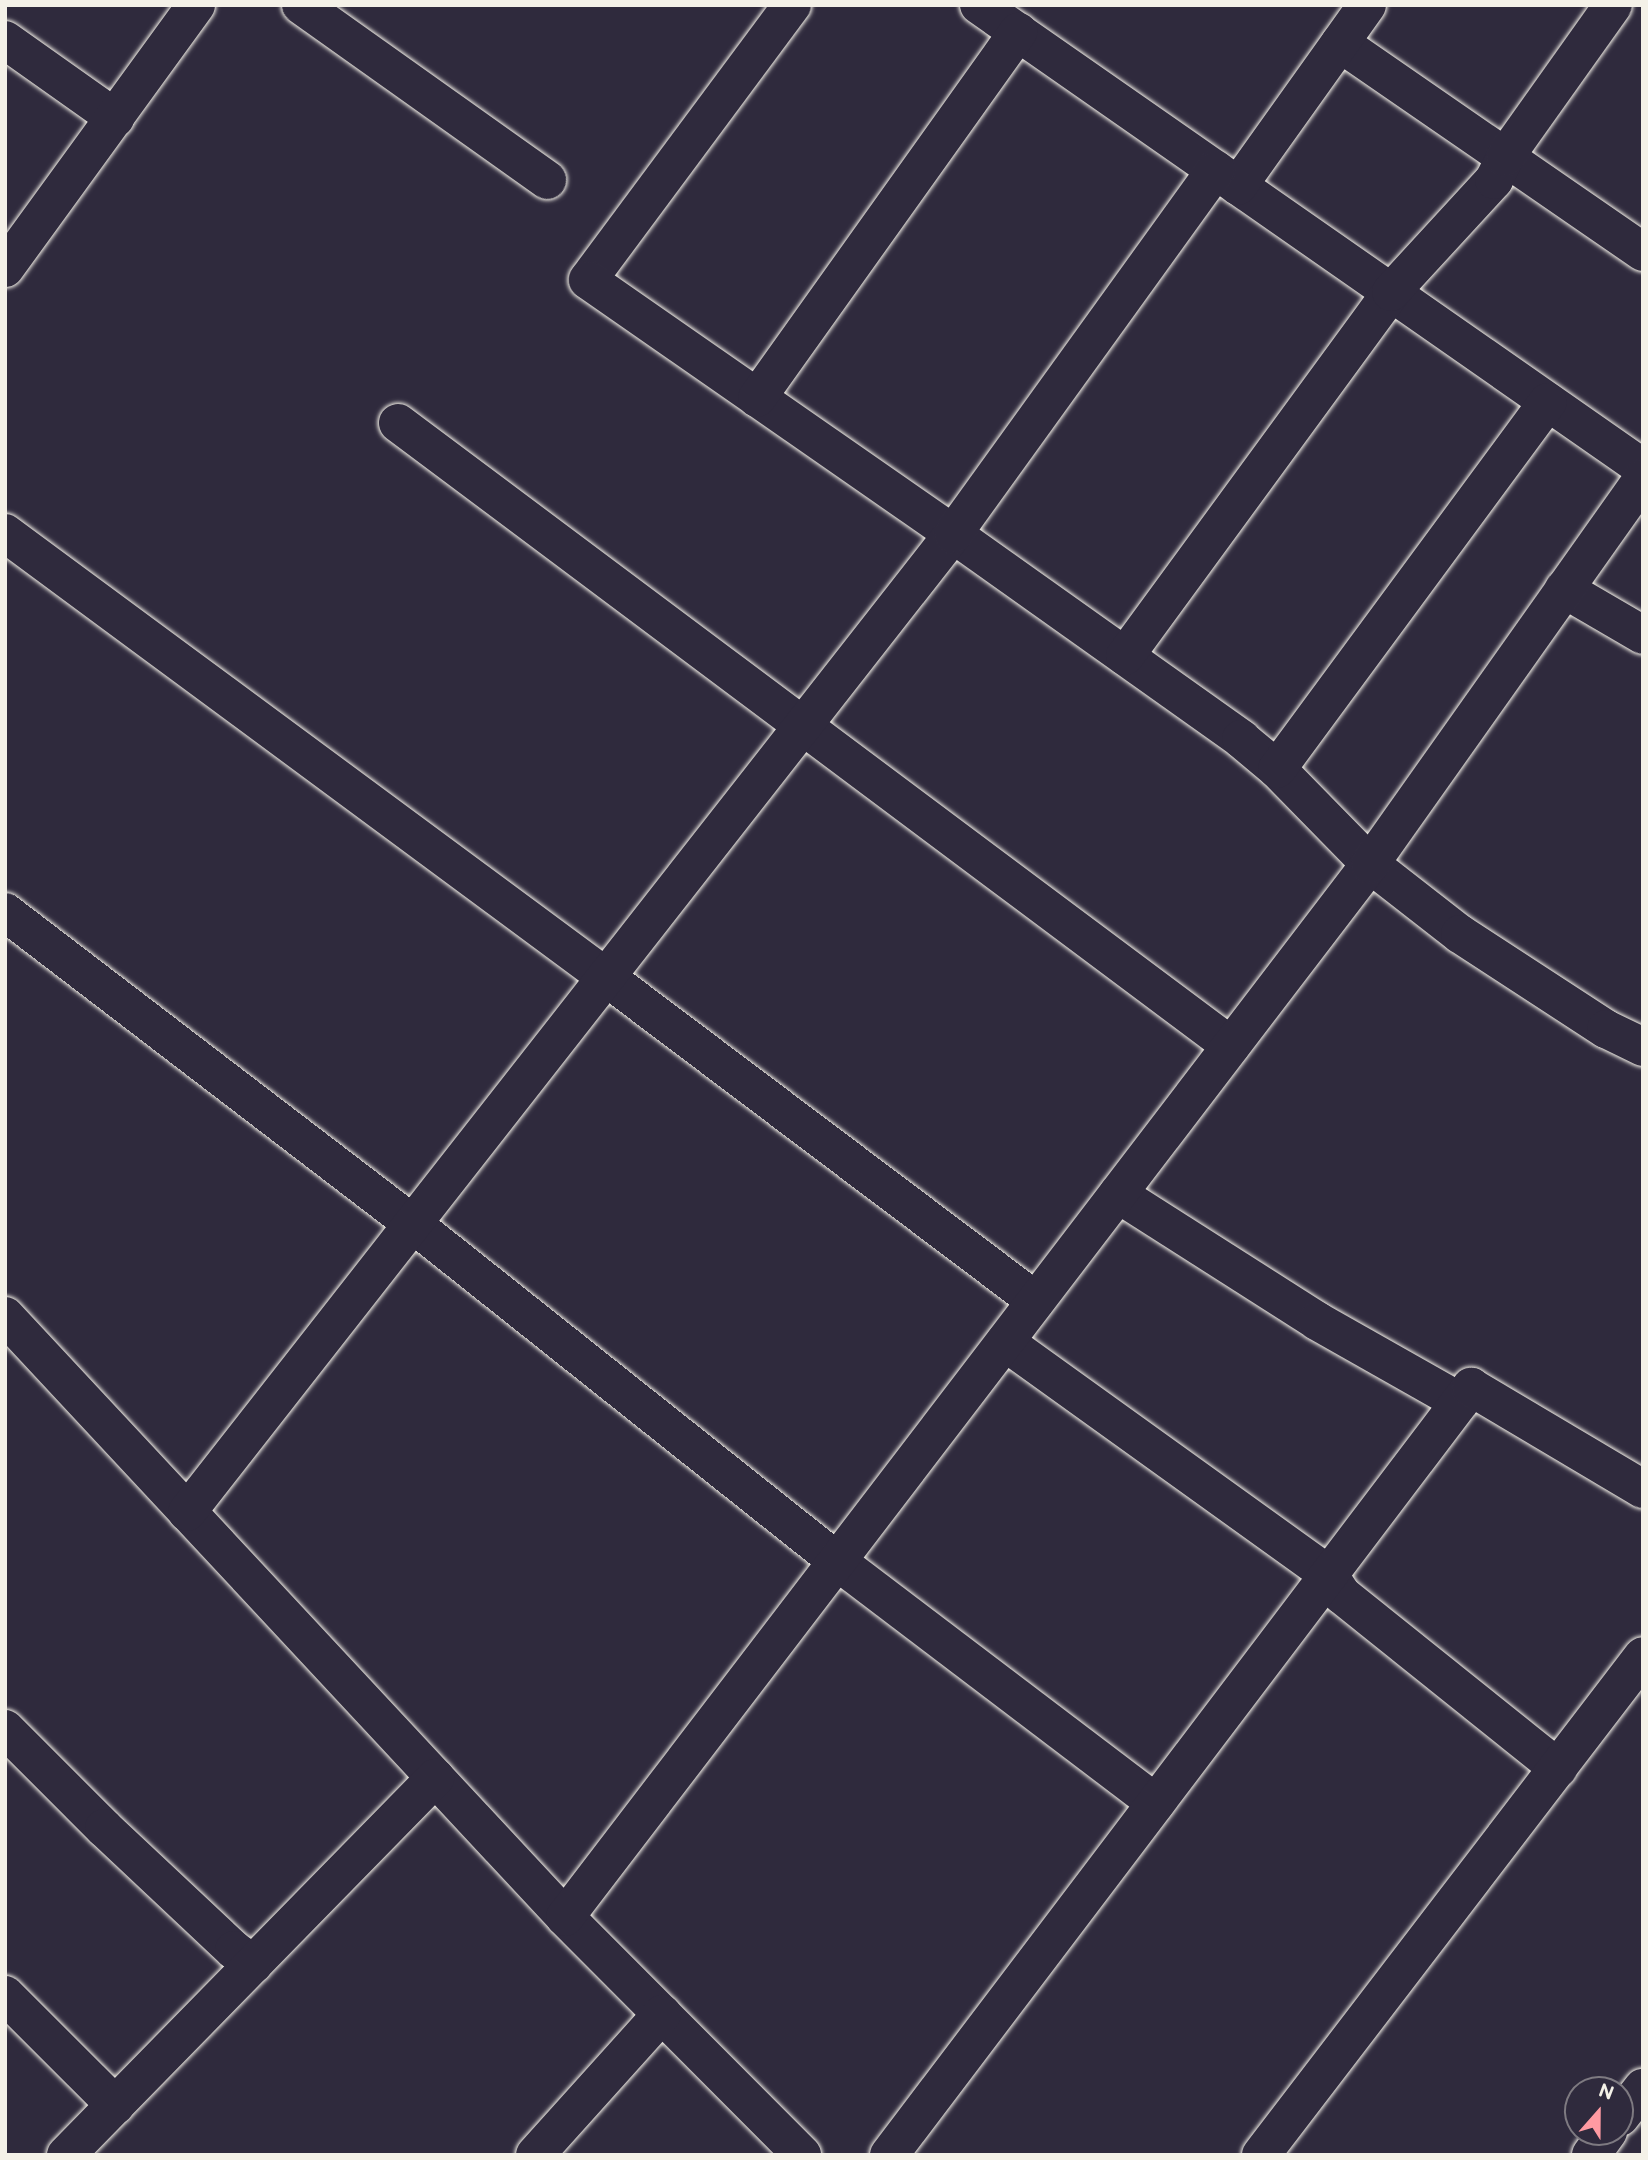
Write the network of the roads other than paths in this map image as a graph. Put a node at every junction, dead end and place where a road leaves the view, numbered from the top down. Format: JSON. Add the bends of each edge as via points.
{"nodes":[{"id":1,"x":196,"y":5,"type":"edge"},
{"id":2,"x":301,"y":5,"type":"edge"},
{"id":3,"x":792,"y":5,"type":"edge"},
{"id":4,"x":1367,"y":5,"type":"edge"},
{"id":5,"x":1613,"y":5,"type":"edge"},
{"id":6,"x":981,"y":6,"type":"edge"},
{"id":7,"x":1018,"y":32,"type":"junction"},
{"id":8,"x":5,"y":40,"type":"edge"},
{"id":9,"x":1340,"y":43,"type":"junction"},
{"id":10,"x":115,"y":118,"type":"junction"},
{"id":11,"x":1505,"y":157,"type":"junction"},
{"id":12,"x":1227,"y":178,"type":"junction"},
{"id":13,"x":547,"y":180,"type":"dead end"},
{"id":14,"x":1643,"y":252,"type":"edge"},
{"id":15,"x":5,"y":268,"type":"edge"},
{"id":16,"x":1391,"y":292,"type":"junction"},
{"id":17,"x":757,"y":398,"type":"junction"},
{"id":18,"x":1548,"y":402,"type":"junction"},
{"id":19,"x":398,"y":423,"type":"dead end"},
{"id":20,"x":1643,"y":468,"type":"edge"},
{"id":21,"x":1643,"y":478,"type":"edge"},
{"id":22,"x":5,"y":533,"type":"edge"},
{"id":23,"x":953,"y":534,"type":"junction"},
{"id":24,"x":1564,"y":589,"type":"junction"},
{"id":25,"x":1643,"y":635,"type":"edge"},
{"id":26,"x":1125,"y":656,"type":"junction"},
{"id":27,"x":803,"y":726,"type":"junction"},
{"id":28,"x":1277,"y":769,"type":"junction"},
{"id":29,"x":1370,"y":864,"type":"junction"},
{"id":30,"x":5,"y":912,"type":"edge"},
{"id":31,"x":606,"y":977,"type":"junction"},
{"id":32,"x":1231,"y":1046,"type":"junction"},
{"id":33,"x":1643,"y":1047,"type":"edge"},
{"id":34,"x":1118,"y":1194,"type":"junction"},
{"id":35,"x":413,"y":1224,"type":"junction"},
{"id":36,"x":1036,"y":1301,"type":"junction"},
{"id":37,"x":5,"y":1316,"type":"edge"},
{"id":38,"x":1005,"y":1342,"type":"junction"},
{"id":39,"x":1460,"y":1402,"type":"junction"},
{"id":40,"x":1643,"y":1489,"type":"edge"},
{"id":41,"x":187,"y":1511,"type":"junction"},
{"id":42,"x":837,"y":1561,"type":"junction"},
{"id":43,"x":1329,"y":1575,"type":"junction"},
{"id":44,"x":1643,"y":1656,"type":"edge"},
{"id":45,"x":5,"y":1729,"type":"edge"},
{"id":46,"x":1558,"y":1768,"type":"junction"},
{"id":47,"x":435,"y":1777,"type":"junction"},
{"id":48,"x":1156,"y":1803,"type":"junction"},
{"id":49,"x":565,"y":1917,"type":"junction"},
{"id":50,"x":253,"y":1964,"type":"junction"},
{"id":51,"x":5,"y":1995,"type":"edge"},
{"id":52,"x":662,"y":2014,"type":"junction"},
{"id":53,"x":115,"y":2105,"type":"junction"},
{"id":54,"x":66,"y":2155,"type":"edge"},
{"id":55,"x":535,"y":2155,"type":"edge"},
{"id":56,"x":802,"y":2155,"type":"edge"},
{"id":57,"x":889,"y":2155,"type":"edge"},
{"id":58,"x":1261,"y":2155,"type":"edge"}],
"edges":[{"from":1,"to":10,"type":"street"},
{"from":2,"to":13,"type":"street"},
{"from":3,"to":17,"type":"street","via":[[588,280]]},
{"from":4,"to":9,"type":"street"},
{"from":5,"to":11,"type":"street"},
{"from":6,"to":7,"type":"street"},
{"from":7,"to":12,"type":"street"},
{"from":7,"to":17,"type":"street"},
{"from":8,"to":10,"type":"street"},
{"from":9,"to":11,"type":"street"},
{"from":9,"to":12,"type":"street"},
{"from":10,"to":15,"type":"street"},
{"from":11,"to":14,"type":"street"},
{"from":11,"to":16,"type":"street","via":[[1494,180]]},
{"from":12,"to":16,"type":"street"},
{"from":12,"to":23,"type":"street"},
{"from":16,"to":18,"type":"street"},
{"from":16,"to":26,"type":"street"},
{"from":17,"to":23,"type":"street"},
{"from":18,"to":20,"type":"street"},
{"from":18,"to":28,"type":"street"},
{"from":19,"to":27,"type":"street"},
{"from":21,"to":24,"type":"street"},
{"from":22,"to":31,"type":"street"},
{"from":23,"to":26,"type":"street"},
{"from":23,"to":27,"type":"street"},
{"from":24,"to":25,"type":"street"},
{"from":24,"to":29,"type":"street"},
{"from":26,"to":28,"type":"street"},
{"from":27,"to":31,"type":"street"},
{"from":27,"to":32,"type":"street"},
{"from":28,"to":29,"type":"street"},
{"from":29,"to":32,"type":"street"},
{"from":29,"to":33,"type":"street","via":[[1460,934],[1606,1029]]},
{"from":30,"to":35,"type":"street"},
{"from":31,"to":35,"type":"street"},
{"from":31,"to":36,"type":"street"},
{"from":32,"to":34,"type":"street"},
{"from":34,"to":36,"type":"street"},
{"from":34,"to":39,"type":"street","via":[[1317,1321]]},
{"from":35,"to":41,"type":"street"},
{"from":35,"to":42,"type":"street"},
{"from":36,"to":38,"type":"street"},
{"from":37,"to":41,"type":"street"},
{"from":38,"to":42,"type":"street"},
{"from":38,"to":43,"type":"street"},
{"from":39,"to":40,"type":"street","via":[[1471,1387]]},
{"from":39,"to":43,"type":"street"},
{"from":41,"to":47,"type":"street"},
{"from":42,"to":48,"type":"street"},
{"from":42,"to":49,"type":"street"},
{"from":43,"to":46,"type":"street","via":[[1342,1595]]},
{"from":43,"to":48,"type":"street"},
{"from":44,"to":46,"type":"street"},
{"from":45,"to":50,"type":"street","via":[[104,1828]]},
{"from":46,"to":58,"type":"street"},
{"from":47,"to":49,"type":"street"},
{"from":47,"to":50,"type":"street"},
{"from":48,"to":57,"type":"street"},
{"from":49,"to":52,"type":"street"},
{"from":50,"to":53,"type":"street"},
{"from":51,"to":53,"type":"street"},
{"from":52,"to":55,"type":"street"},
{"from":52,"to":56,"type":"street"},
{"from":53,"to":54,"type":"street"}]}
